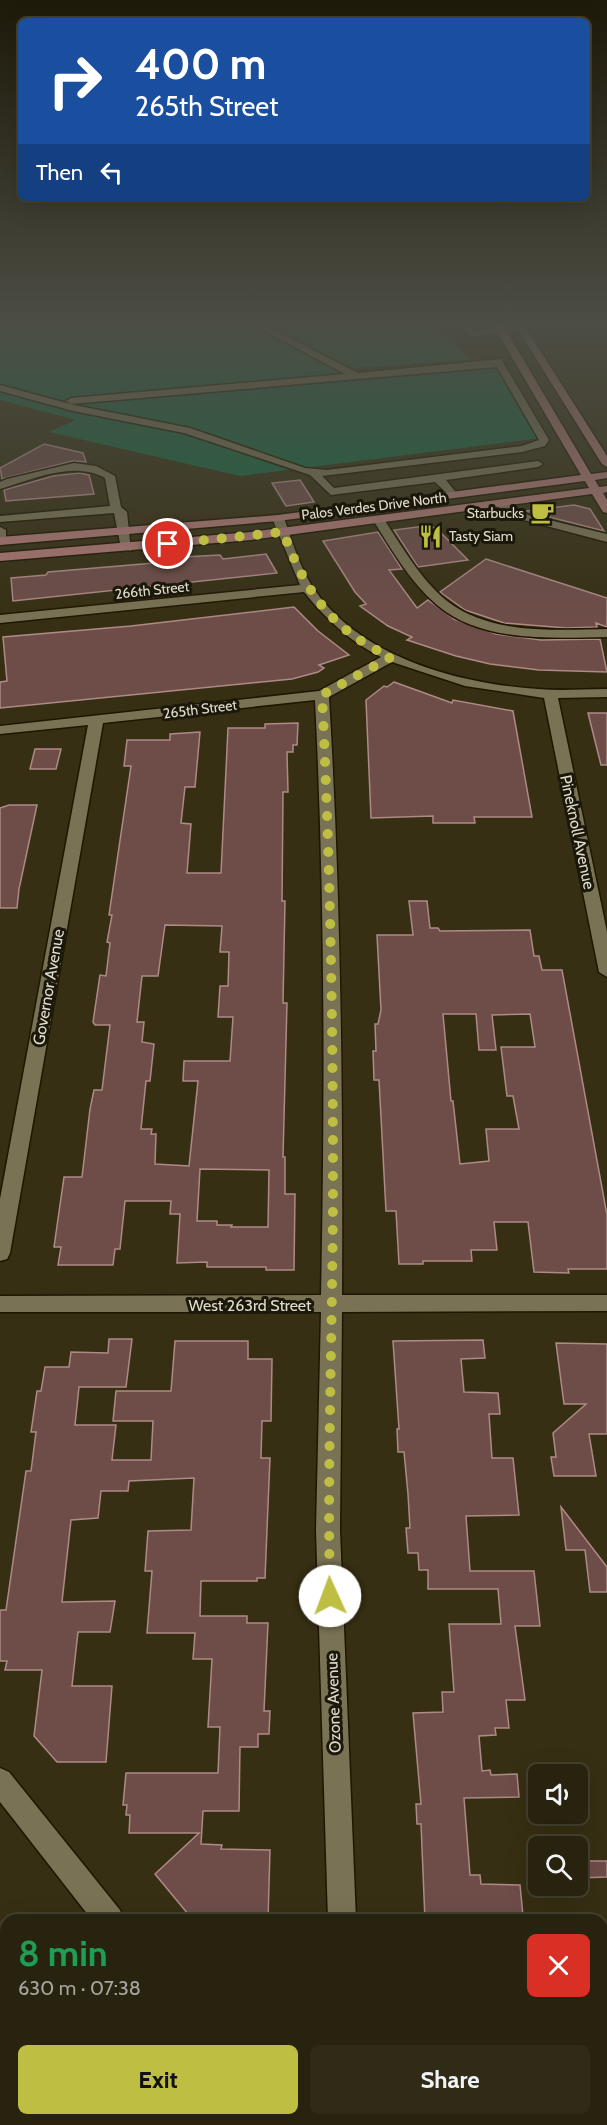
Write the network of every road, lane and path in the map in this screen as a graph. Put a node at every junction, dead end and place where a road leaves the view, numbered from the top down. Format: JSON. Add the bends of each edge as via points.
{"nodes":[{"id":1,"x":158,"y":424,"type":"edge"},
{"id":2,"x":534,"y":424,"type":"edge"},
{"id":3,"x":557,"y":424,"type":"edge"},
{"id":4,"x":582,"y":424,"type":"edge"},
{"id":5,"x":607,"y":464,"type":"edge"},
{"id":6,"x":538,"y":465,"type":"dead end"},
{"id":7,"x":313,"y":472,"type":"junction"},
{"id":8,"x":607,"y":475,"type":"edge"},
{"id":9,"x":588,"y":477,"type":"junction"},
{"id":10,"x":438,"y":478,"type":"junction"},
{"id":11,"x":0,"y":486,"type":"edge"},
{"id":12,"x":602,"y":490,"type":"edge"},
{"id":13,"x":452,"y":495,"type":"junction"},
{"id":14,"x":500,"y":504,"type":"junction"},
{"id":15,"x":116,"y":510,"type":"junction"},
{"id":16,"x":607,"y":510,"type":"edge"},
{"id":17,"x":278,"y":518,"type":"junction"},
{"id":18,"x":0,"y":519,"type":"edge"},
{"id":19,"x":379,"y":520,"type":"junction"},
{"id":20,"x":0,"y":530,"type":"edge"},
{"id":21,"x":283,"y":532,"type":"junction"},
{"id":22,"x":124,"y":533,"type":"junction"},
{"id":23,"x":607,"y":538,"type":"edge"},
{"id":24,"x":0,"y":541,"type":"edge"},
{"id":25,"x":127,"y":548,"type":"junction"},
{"id":26,"x":0,"y":557,"type":"edge"},
{"id":27,"x":308,"y":588,"type":"junction"},
{"id":28,"x":0,"y":619,"type":"edge"},
{"id":29,"x":607,"y":633,"type":"edge"},
{"id":30,"x":391,"y":657,"type":"junction"},
{"id":31,"x":550,"y":693,"type":"junction"},
{"id":32,"x":607,"y":693,"type":"edge"},
{"id":33,"x":322,"y":695,"type":"junction"},
{"id":34,"x":96,"y":721,"type":"junction"},
{"id":35,"x":0,"y":730,"type":"edge"},
{"id":36,"x":607,"y":972,"type":"edge"},
{"id":37,"x":0,"y":1253,"type":"edge"},
{"id":38,"x":0,"y":1304,"type":"edge"},
{"id":39,"x":607,"y":1304,"type":"edge"},
{"id":40,"x":332,"y":1305,"type":"junction"},
{"id":41,"x":0,"y":1781,"type":"edge"},
{"id":42,"x":105,"y":1914,"type":"edge"},
{"id":43,"x":342,"y":1914,"type":"edge"}],
"edges":[{"from":1,"to":7,"type":"street"},
{"from":2,"to":7,"type":"street","via":[[544,441],[541,444],[349,472]]},
{"from":3,"to":9,"type":"main road"},
{"from":4,"to":5,"type":"main road"},
{"from":6,"to":10,"type":"street"},
{"from":7,"to":10,"type":"street","via":[[331,492]]},
{"from":8,"to":9,"type":"main road","name":"Palos Verdes Drive North"},
{"from":9,"to":12,"type":"main road"},
{"from":9,"to":13,"type":"main road","name":"Palos Verdes Drive North"},
{"from":10,"to":13,"type":"street"},
{"from":11,"to":15,"type":"street","via":[[15,478],[36,477],[58,468],[97,469],[110,476]]},
{"from":12,"to":14,"type":"main road","name":"Palos Verdes Drive North"},
{"from":12,"to":16,"type":"main road"},
{"from":13,"to":17,"type":"main road","name":"Palos Verdes Drive North"},
{"from":14,"to":19,"type":"main road","name":"Palos Verdes Drive North"},
{"from":14,"to":23,"type":"street","via":[[524,517]]},
{"from":15,"to":18,"type":"street"},
{"from":15,"to":22,"type":"street","via":[[121,512]]},
{"from":17,"to":21,"type":"street"},
{"from":17,"to":22,"type":"main road","name":"Palos Verdes Drive North"},
{"from":19,"to":21,"type":"main road","name":"Palos Verdes Drive North"},
{"from":19,"to":29,"type":"street","via":[[426,585],[444,604],[466,617],[504,628],[543,633]]},
{"from":20,"to":24,"type":"street"},
{"from":21,"to":25,"type":"main road","name":"Palos Verdes Drive North"},
{"from":21,"to":27,"type":"street"},
{"from":22,"to":24,"type":"main road","name":"Palos Verdes Drive North"},
{"from":22,"to":25,"type":"street"},
{"from":25,"to":26,"type":"main road","name":"Palos Verdes Drive North"},
{"from":27,"to":28,"type":"street","name":"266th Street"},
{"from":27,"to":30,"type":"street","via":[[341,625]]},
{"from":30,"to":31,"type":"street","via":[[476,684]]},
{"from":30,"to":33,"type":"street","name":"265th Street"},
{"from":31,"to":32,"type":"street"},
{"from":31,"to":36,"type":"street","name":"Pineknoll Avenue"},
{"from":33,"to":34,"type":"street","name":"265th Street"},
{"from":33,"to":40,"type":"street","name":"Ozone Avenue","via":[[329,824]]},
{"from":34,"to":35,"type":"street","name":"265th Street"},
{"from":34,"to":37,"type":"street","name":"Governor Avenue"},
{"from":38,"to":40,"type":"street","name":"West 263rd Street"},
{"from":39,"to":40,"type":"street","name":"West 263rd Street"},
{"from":40,"to":43,"type":"street","name":"Ozone Avenue","via":[[328,1530]]},
{"from":41,"to":42,"type":"street"}]}
